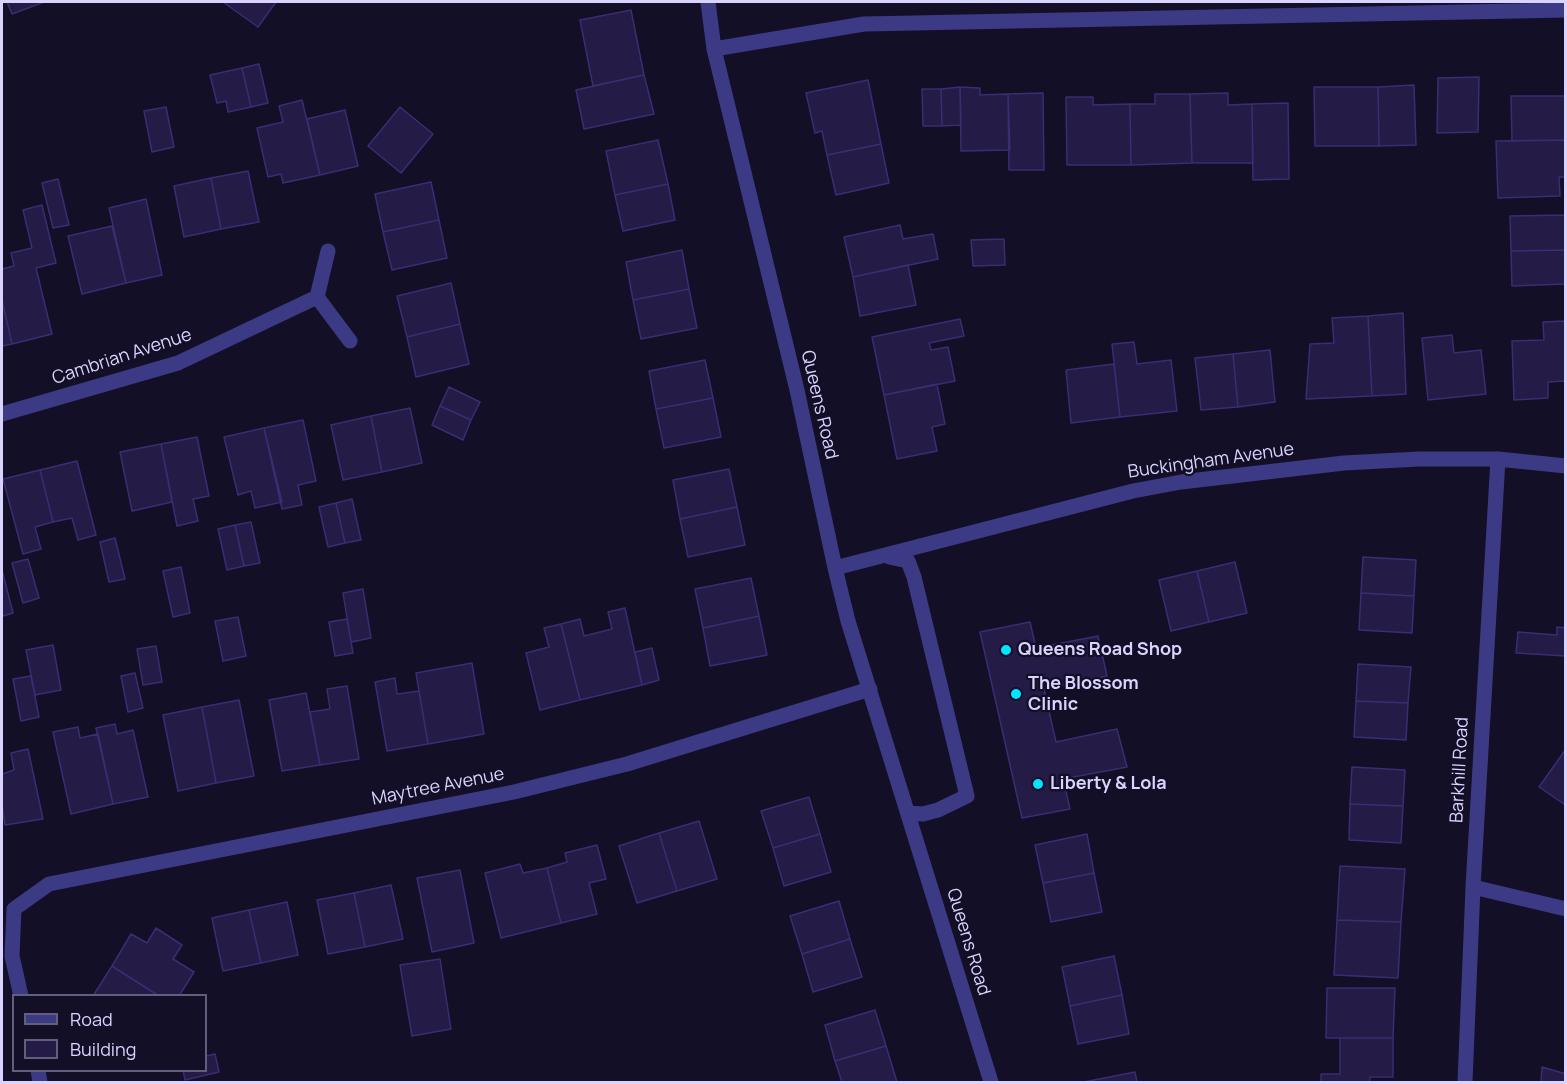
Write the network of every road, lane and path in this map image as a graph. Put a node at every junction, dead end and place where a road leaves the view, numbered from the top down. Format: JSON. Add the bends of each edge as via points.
{"nodes":[{"id":1,"x":708,"y":2,"type":"edge"},
{"id":2,"x":1566,"y":10,"type":"edge"},
{"id":3,"x":714,"y":50,"type":"junction"},
{"id":4,"x":328,"y":251,"type":"dead end"},
{"id":5,"x":317,"y":297,"type":"junction"},
{"id":6,"x":350,"y":340,"type":"dead end"},
{"id":7,"x":2,"y":414,"type":"edge"},
{"id":8,"x":1498,"y":459,"type":"junction"},
{"id":9,"x":1566,"y":466,"type":"edge"},
{"id":10,"x":933,"y":543,"type":"junction"},
{"id":11,"x":879,"y":557,"type":"junction"},
{"id":12,"x":909,"y":563,"type":"junction"},
{"id":13,"x":835,"y":568,"type":"junction"},
{"id":14,"x":870,"y":689,"type":"junction"},
{"id":15,"x":909,"y":813,"type":"junction"},
{"id":16,"x":1473,"y":888,"type":"junction"},
{"id":17,"x":8,"y":907,"type":"edge"},
{"id":18,"x":1566,"y":909,"type":"edge"},
{"id":19,"x":21,"y":994,"type":"edge"},
{"id":20,"x":991,"y":1083,"type":"edge"},
{"id":21,"x":1465,"y":1083,"type":"edge"}],
"edges":[{"from":1,"to":3,"type":"street","name":"Queens Road"},
{"from":2,"to":3,"type":"street","via":[[864,24]]},
{"from":3,"to":13,"type":"street","name":"Queens Road","via":[[797,390]]},
{"from":4,"to":5,"type":"street"},
{"from":5,"to":6,"type":"street"},
{"from":5,"to":7,"type":"street","name":"Cambrian Avenue","via":[[178,363]]},
{"from":8,"to":9,"type":"street","name":"Buckingham Avenue"},
{"from":8,"to":10,"type":"street","name":"Buckingham Avenue","via":[[1344,463],[1181,482]]},
{"from":8,"to":16,"type":"street","name":"Barkhill Road"},
{"from":10,"to":11,"type":"street","name":"Buckingham Avenue"},
{"from":10,"to":12,"type":"street"},
{"from":11,"to":12,"type":"street"},
{"from":11,"to":13,"type":"street","name":"Buckingham Avenue"},
{"from":12,"to":15,"type":"street","via":[[966,796],[938,810]]},
{"from":13,"to":14,"type":"street","name":"Queens Road"},
{"from":14,"to":15,"type":"street","name":"Queens Road"},
{"from":14,"to":17,"type":"street","name":"Maytree Avenue","via":[[627,764],[514,792],[49,884]]},
{"from":15,"to":20,"type":"street","name":"Queens Road"},
{"from":16,"to":18,"type":"street"},
{"from":16,"to":21,"type":"street","name":"Barkhill Road"},
{"from":17,"to":19,"type":"street","name":"Maytree Avenue","via":[[12,956]]}]}
